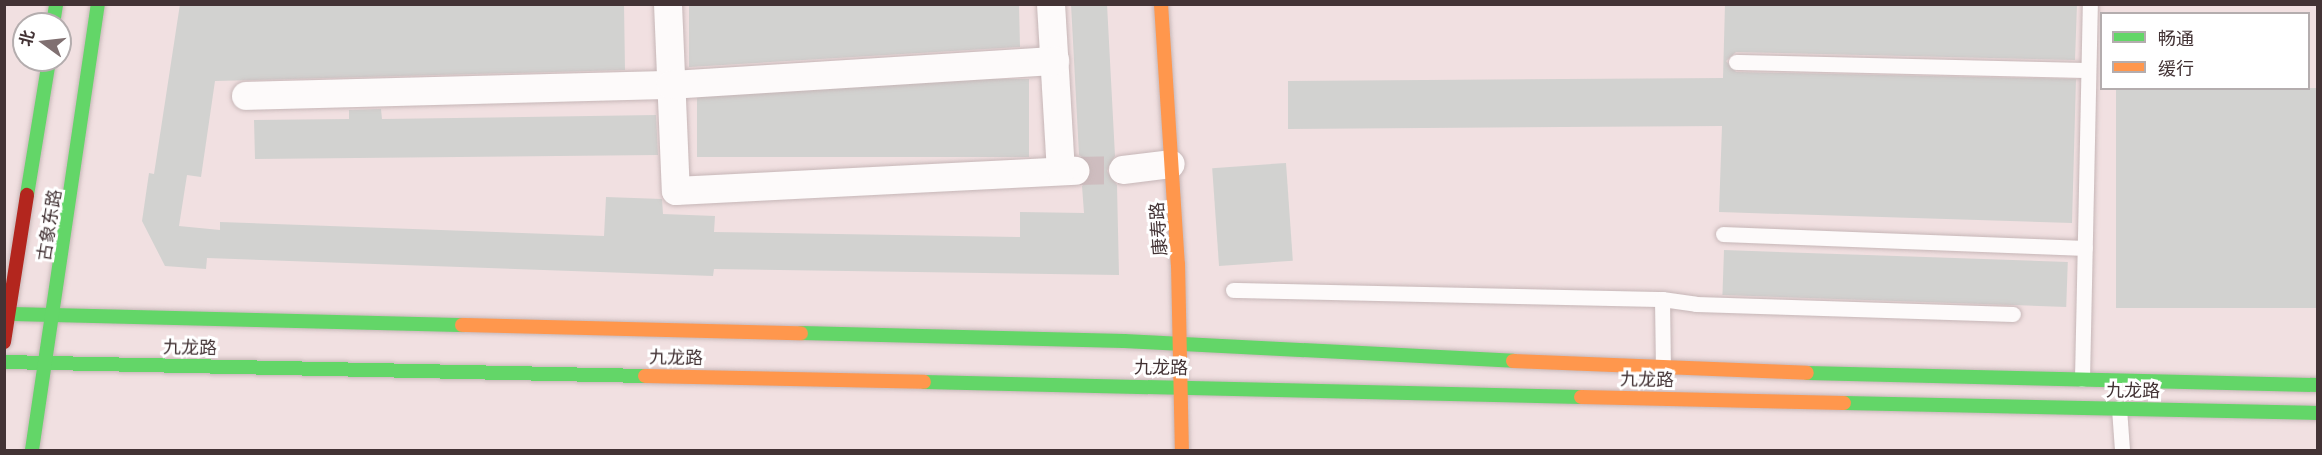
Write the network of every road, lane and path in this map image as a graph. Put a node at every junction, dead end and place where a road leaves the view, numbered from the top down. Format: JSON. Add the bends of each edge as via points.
{"nodes":[{"id":1,"x":99,"y":4,"type":"edge"},
{"id":2,"x":668,"y":4,"type":"edge"},
{"id":3,"x":1051,"y":4,"type":"edge"},
{"id":4,"x":1147,"y":4,"type":"edge"},
{"id":5,"x":1161,"y":4,"type":"edge"},
{"id":6,"x":2090,"y":4,"type":"edge"},
{"id":7,"x":1055,"y":61,"type":"junction"},
{"id":8,"x":1736,"y":62,"type":"dead end"},
{"id":9,"x":2088,"y":70,"type":"junction"},
{"id":10,"x":46,"y":72,"type":"edge"},
{"id":11,"x":671,"y":85,"type":"junction"},
{"id":12,"x":246,"y":96,"type":"dead end"},
{"id":13,"x":1164,"y":165,"type":"junction"},
{"id":14,"x":1123,"y":170,"type":"tunnel mouth"},
{"id":15,"x":1723,"y":234,"type":"dead end"},
{"id":16,"x":2085,"y":248,"type":"junction"},
{"id":17,"x":1233,"y":290,"type":"dead end"},
{"id":18,"x":1662,"y":299,"type":"junction"},
{"id":19,"x":9,"y":314,"type":"junction"},
{"id":20,"x":2013,"y":314,"type":"dead end"},
{"id":21,"x":53,"y":315,"type":"junction"},
{"id":22,"x":4,"y":342,"type":"edge"},
{"id":23,"x":1166,"y":344,"type":"junction"},
{"id":24,"x":1180,"y":344,"type":"junction"},
{"id":25,"x":4,"y":362,"type":"edge"},
{"id":26,"x":46,"y":363,"type":"junction"},
{"id":27,"x":1663,"y":369,"type":"junction"},
{"id":28,"x":2082,"y":379,"type":"junction"},
{"id":29,"x":1167,"y":385,"type":"junction"},
{"id":30,"x":2318,"y":385,"type":"edge"},
{"id":31,"x":1181,"y":386,"type":"junction"},
{"id":32,"x":2119,"y":408,"type":"junction"},
{"id":33,"x":2318,"y":413,"type":"edge"},
{"id":34,"x":32,"y":450,"type":"edge"},
{"id":35,"x":1168,"y":450,"type":"edge"},
{"id":36,"x":1182,"y":450,"type":"edge"},
{"id":37,"x":2122,"y":450,"type":"edge"}],
"edges":[{"from":1,"to":21,"type":"main road","name":"古象东路"},
{"from":2,"to":11,"type":"street"},
{"from":3,"to":7,"type":"street"},
{"from":4,"to":13,"type":"main road","name":"康寿路"},
{"from":5,"to":13,"type":"main road","name":"康寿路"},
{"from":6,"to":9,"type":"lane"},
{"from":7,"to":11,"type":"street"},
{"from":7,"to":11,"type":"street","via":[[1069,171],[676,191]]},
{"from":8,"to":9,"type":"lane"},
{"from":9,"to":16,"type":"lane"},
{"from":10,"to":19,"type":"main road","name":"古象东路"},
{"from":11,"to":12,"type":"street"},
{"from":13,"to":14,"type":"street"},
{"from":13,"to":23,"type":"main road","name":"康寿路"},
{"from":13,"to":24,"type":"main road","name":"康寿路"},
{"from":15,"to":16,"type":"lane"},
{"from":16,"to":28,"type":"lane"},
{"from":17,"to":18,"type":"lane"},
{"from":18,"to":20,"type":"lane","via":[[1696,304]]},
{"from":18,"to":27,"type":"lane"},
{"from":19,"to":21,"type":"main road","name":"九龙路"},
{"from":19,"to":22,"type":"main road","name":"古象东路"},
{"from":21,"to":23,"type":"main road","name":"九龙路"},
{"from":21,"to":26,"type":"main road","name":"古象东路"},
{"from":23,"to":24,"type":"main road","name":"九龙路"},
{"from":23,"to":29,"type":"main road","name":"康寿路"},
{"from":24,"to":27,"type":"main road","name":"九龙路"},
{"from":24,"to":31,"type":"main road","name":"康寿路"},
{"from":25,"to":26,"type":"main road","name":"九龙路"},
{"from":26,"to":29,"type":"main road","name":"九龙路"},
{"from":26,"to":34,"type":"main road","name":"古象东路"},
{"from":27,"to":28,"type":"main road","name":"九龙路"},
{"from":28,"to":30,"type":"main road","name":"九龙路"},
{"from":29,"to":31,"type":"main road","name":"九龙路"},
{"from":29,"to":35,"type":"main road","name":"康寿路"},
{"from":31,"to":32,"type":"main road","name":"九龙路"},
{"from":31,"to":36,"type":"main road","name":"康寿路"},
{"from":32,"to":33,"type":"main road","name":"九龙路"},
{"from":32,"to":37,"type":"lane"}]}
